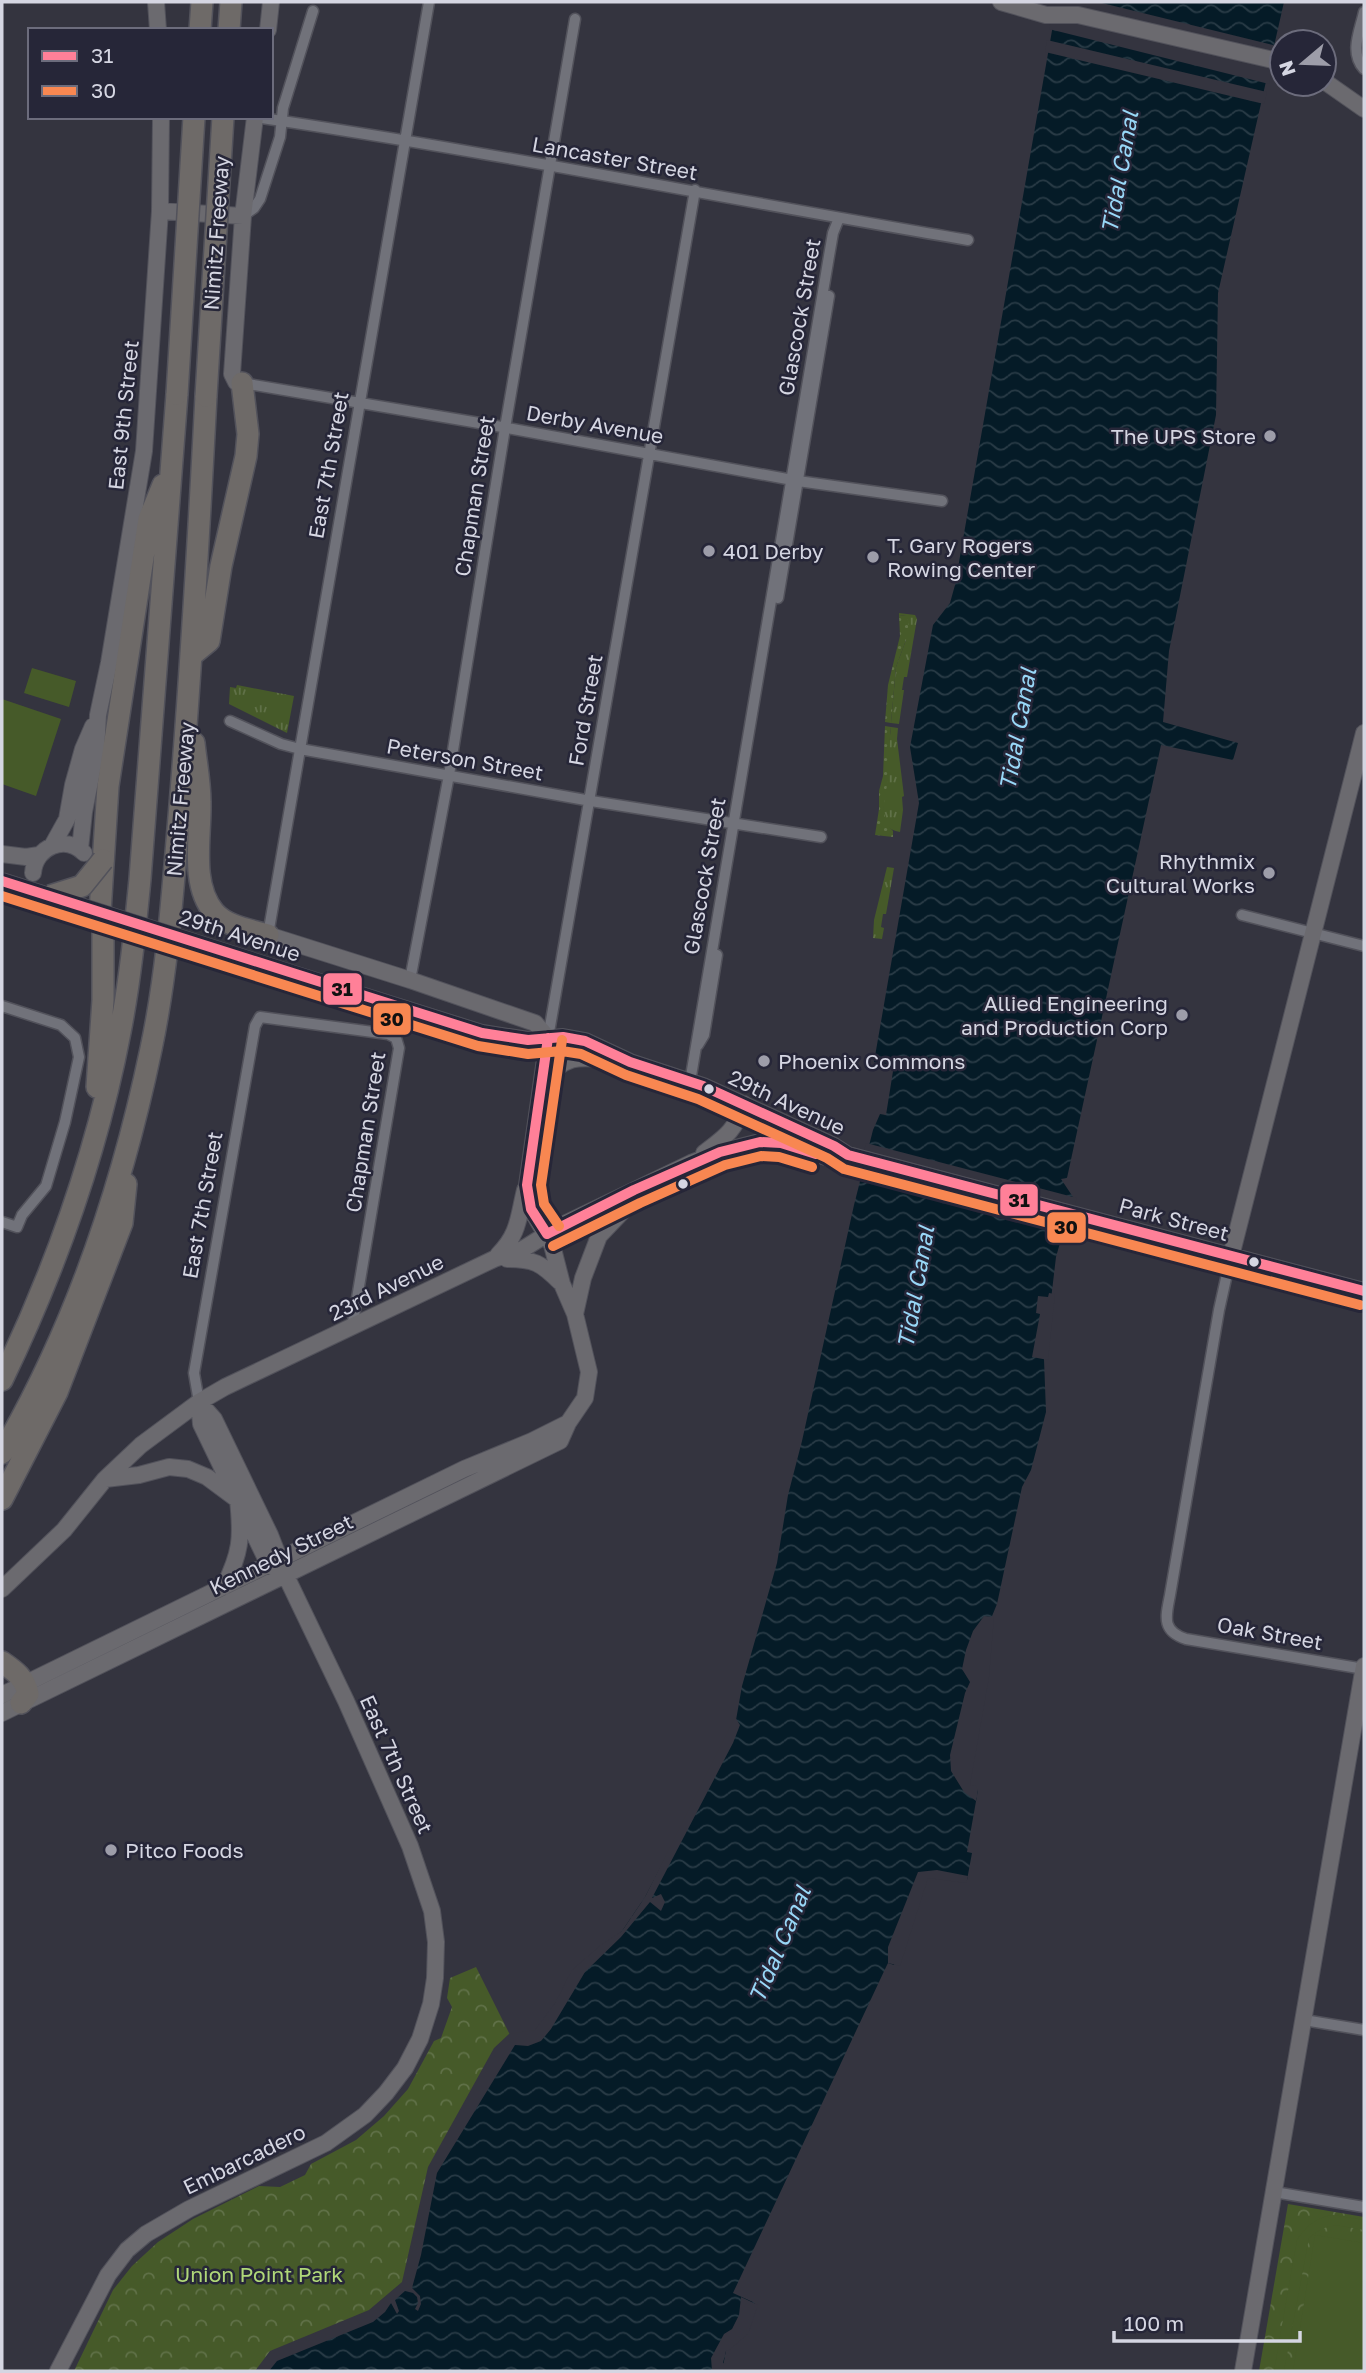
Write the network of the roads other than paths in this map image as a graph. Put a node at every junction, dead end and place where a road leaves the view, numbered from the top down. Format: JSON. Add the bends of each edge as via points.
{"nodes":[{"id":1,"x":156,"y":2,"type":"edge"},
{"id":2,"x":202,"y":2,"type":"edge"},
{"id":3,"x":231,"y":2,"type":"edge"},
{"id":4,"x":271,"y":2,"type":"edge"},
{"id":5,"x":429,"y":2,"type":"edge"},
{"id":6,"x":1006,"y":2,"type":"edge"},
{"id":7,"x":1051,"y":8,"type":"edge"},
{"id":8,"x":313,"y":11,"type":"dead end"},
{"id":9,"x":1364,"y":12,"type":"edge"},
{"id":10,"x":575,"y":19,"type":"dead end"},
{"id":11,"x":158,"y":28,"type":"edge"},
{"id":12,"x":200,"y":28,"type":"edge"},
{"id":13,"x":229,"y":28,"type":"edge"},
{"id":14,"x":268,"y":28,"type":"edge"},
{"id":15,"x":1268,"y":59,"type":"edge"},
{"id":16,"x":1364,"y":69,"type":"edge"},
{"id":17,"x":1338,"y":91,"type":"edge"},
{"id":18,"x":1364,"y":109,"type":"edge"},
{"id":19,"x":161,"y":119,"type":"edge"},
{"id":20,"x":194,"y":119,"type":"edge"},
{"id":21,"x":223,"y":119,"type":"edge"},
{"id":22,"x":255,"y":119,"type":"edge"},
{"id":23,"x":268,"y":119,"type":"edge"},
{"id":24,"x":282,"y":121,"type":"junction"},
{"id":25,"x":404,"y":142,"type":"junction"},
{"id":26,"x":549,"y":166,"type":"junction"},
{"id":27,"x":695,"y":190,"type":"junction"},
{"id":28,"x":160,"y":211,"type":"junction"},
{"id":29,"x":243,"y":216,"type":"junction"},
{"id":30,"x":839,"y":218,"type":"junction"},
{"id":31,"x":968,"y":240,"type":"dead end"},
{"id":32,"x":242,"y":383,"type":"junction"},
{"id":33,"x":360,"y":403,"type":"junction"},
{"id":34,"x":505,"y":428,"type":"junction"},
{"id":35,"x":650,"y":453,"type":"junction"},
{"id":36,"x":171,"y":467,"type":"junction"},
{"id":37,"x":794,"y":480,"type":"junction"},
{"id":38,"x":942,"y":501,"type":"dead end"},
{"id":39,"x":192,"y":656,"type":"junction"},
{"id":40,"x":189,"y":692,"type":"junction"},
{"id":41,"x":98,"y":715,"type":"junction"},
{"id":42,"x":230,"y":721,"type":"dead end"},
{"id":43,"x":1364,"y":733,"type":"edge"},
{"id":44,"x":300,"y":749,"type":"junction"},
{"id":45,"x":449,"y":775,"type":"junction"},
{"id":46,"x":590,"y":801,"type":"junction"},
{"id":47,"x":736,"y":824,"type":"junction"},
{"id":48,"x":821,"y":836,"type":"dead end"},
{"id":49,"x":46,"y":850,"type":"junction"},
{"id":50,"x":89,"y":854,"type":"junction"},
{"id":51,"x":2,"y":855,"type":"edge"},
{"id":52,"x":33,"y":873,"type":"dead end"},
{"id":53,"x":2,"y":881,"type":"edge"},
{"id":54,"x":50,"y":896,"type":"junction"},
{"id":55,"x":1242,"y":915,"type":"dead end"},
{"id":56,"x":101,"y":922,"type":"junction"},
{"id":57,"x":1314,"y":932,"type":"junction"},
{"id":58,"x":268,"y":936,"type":"junction"},
{"id":59,"x":1364,"y":946,"type":"edge"},
{"id":60,"x":410,"y":980,"type":"junction"},
{"id":61,"x":2,"y":1006,"type":"edge"},
{"id":62,"x":260,"y":1017,"type":"joint"},
{"id":63,"x":548,"y":1038,"type":"junction"},
{"id":64,"x":630,"y":1062,"type":"junction"},
{"id":65,"x":690,"y":1082,"type":"junction"},
{"id":66,"x":542,"y":1085,"type":"junction"},
{"id":67,"x":744,"y":1104,"type":"junction"},
{"id":68,"x":134,"y":1120,"type":"junction"},
{"id":69,"x":91,"y":1148,"type":"junction"},
{"id":70,"x":848,"y":1156,"type":"junction"},
{"id":71,"x":691,"y":1163,"type":"junction"},
{"id":72,"x":527,"y":1185,"type":"junction"},
{"id":73,"x":648,"y":1185,"type":"junction"},
{"id":74,"x":2,"y":1222,"type":"edge"},
{"id":75,"x":547,"y":1234,"type":"junction"},
{"id":76,"x":1231,"y":1256,"type":"junction"},
{"id":77,"x":494,"y":1259,"type":"junction"},
{"id":78,"x":562,"y":1284,"type":"junction"},
{"id":79,"x":1364,"y":1292,"type":"edge"},
{"id":80,"x":575,"y":1314,"type":"junction"},
{"id":81,"x":352,"y":1328,"type":"junction"},
{"id":82,"x":2,"y":1380,"type":"edge"},
{"id":83,"x":199,"y":1402,"type":"junction"},
{"id":84,"x":568,"y":1423,"type":"junction"},
{"id":85,"x":2,"y":1452,"type":"edge"},
{"id":86,"x":105,"y":1479,"type":"junction"},
{"id":87,"x":2,"y":1499,"type":"edge"},
{"id":88,"x":238,"y":1500,"type":"junction"},
{"id":89,"x":275,"y":1562,"type":"junction"},
{"id":90,"x":286,"y":1576,"type":"junction"},
{"id":91,"x":224,"y":1587,"type":"junction"},
{"id":92,"x":2,"y":1590,"type":"edge"},
{"id":93,"x":2,"y":1662,"type":"edge"},
{"id":94,"x":1364,"y":1668,"type":"edge"},
{"id":95,"x":16,"y":1694,"type":"edge"},
{"id":96,"x":2,"y":1713,"type":"edge"},
{"id":97,"x":436,"y":1979,"type":"joint"},
{"id":98,"x":1304,"y":2020,"type":"junction"},
{"id":99,"x":1364,"y":2030,"type":"edge"},
{"id":100,"x":1274,"y":2192,"type":"junction"},
{"id":101,"x":1364,"y":2207,"type":"edge"},
{"id":102,"x":58,"y":2371,"type":"edge"},
{"id":103,"x":1244,"y":2371,"type":"edge"}],
"edges":[{"from":1,"to":11,"type":"main road"},
{"from":2,"to":12,"type":"highway"},
{"from":3,"to":13,"type":"highway"},
{"from":4,"to":14,"type":"main road"},
{"from":5,"to":25,"type":"street","name":"East 7th Street"},
{"from":6,"to":7,"type":"main road"},
{"from":7,"to":15,"type":"main road"},
{"from":8,"to":24,"type":"street"},
{"from":9,"to":16,"type":"street","via":[[1356,47]]},
{"from":10,"to":26,"type":"street","name":"Chapman Street"},
{"from":17,"to":18,"type":"main road"},
{"from":19,"to":28,"type":"main road","name":"East 9th Street"},
{"from":20,"to":36,"type":"highway","name":"Nimitz Freeway","bridge":true},
{"from":21,"to":39,"type":"highway","name":"Nimitz Freeway","bridge":true},
{"from":22,"to":29,"type":"main road"},
{"from":23,"to":24,"type":"street","name":"Lancaster Street"},
{"from":24,"to":25,"type":"street","name":"Lancaster Street"},
{"from":24,"to":29,"type":"street","via":[[260,199]]},
{"from":25,"to":26,"type":"street","name":"Lancaster Street"},
{"from":25,"to":33,"type":"street","name":"East 7th Street"},
{"from":26,"to":27,"type":"street","name":"Lancaster Street"},
{"from":26,"to":34,"type":"street","name":"Chapman Street"},
{"from":27,"to":30,"type":"street","name":"Lancaster Street"},
{"from":27,"to":35,"type":"street","name":"Ford Street"},
{"from":28,"to":29,"type":"main road"},
{"from":28,"to":41,"type":"main road","name":"East 9th Street","via":[[144,451]]},
{"from":29,"to":32,"type":"main road","via":[[232,374]]},
{"from":30,"to":31,"type":"street","name":"Lancaster Street"},
{"from":30,"to":37,"type":"street","name":"Glascock Street","via":[[836,257]]},
{"from":32,"to":33,"type":"street","name":"Derby Avenue"},
{"from":32,"to":39,"type":"highway","via":[[248,424],[246,456],[209,640]]},
{"from":33,"to":34,"type":"street","name":"Derby Avenue"},
{"from":33,"to":44,"type":"street","name":"East 7th Street"},
{"from":34,"to":35,"type":"street","name":"Derby Avenue"},
{"from":34,"to":45,"type":"street","name":"Chapman Street"},
{"from":35,"to":37,"type":"street","name":"Derby Avenue"},
{"from":35,"to":46,"type":"street","name":"Ford Street"},
{"from":36,"to":50,"type":"highway","via":[[149,520],[108,786]]},
{"from":36,"to":69,"type":"highway","name":"Nimitz Freeway","via":[[132,955],[120,1033]]},
{"from":37,"to":38,"type":"street","name":"Derby Avenue"},
{"from":37,"to":47,"type":"street","name":"Glascock Street"},
{"from":39,"to":40,"type":"highway","name":"Nimitz Freeway"},
{"from":40,"to":58,"type":"highway","via":[[201,800],[199,862],[206,899],[215,913],[232,925]]},
{"from":40,"to":68,"type":"highway","name":"Nimitz Freeway","via":[[166,960]]},
{"from":41,"to":49,"type":"main road","name":"East 9th Street","via":[[83,749],[67,819]]},
{"from":41,"to":50,"type":"main road","name":"East 9th Street","via":[[83,819]]},
{"from":42,"to":44,"type":"street","name":"Peterson Street"},
{"from":43,"to":57,"type":"main road"},
{"from":44,"to":45,"type":"street","name":"Peterson Street"},
{"from":44,"to":58,"type":"street","name":"East 7th Street"},
{"from":45,"to":46,"type":"street","name":"Peterson Street"},
{"from":45,"to":60,"type":"street","name":"Chapman Street"},
{"from":46,"to":47,"type":"street","name":"Peterson Street"},
{"from":46,"to":63,"type":"street","name":"Ford Street"},
{"from":47,"to":48,"type":"street","name":"Peterson Street"},
{"from":47,"to":65,"type":"street","name":"Glascock Street","via":[[704,1035]]},
{"from":49,"to":50,"type":"main road","via":[[61,844]]},
{"from":49,"to":51,"type":"main road","via":[[26,857]]},
{"from":49,"to":52,"type":"main road","name":"East 9th Street","via":[[33,865]]},
{"from":50,"to":54,"type":"highway","bridge":true,"via":[[82,886]]},
{"from":50,"to":56,"type":"highway"},
{"from":53,"to":54,"type":"main road","name":"29th Avenue","bridge":true},
{"from":54,"to":56,"type":"main road","name":"29th Avenue","bridge":true},
{"from":55,"to":57,"type":"street"},
{"from":56,"to":63,"type":"main road","name":"29th Avenue","bridge":true,"via":[[281,970],[482,1033],[528,1040]]},
{"from":56,"to":69,"type":"highway","via":[[103,1000]]},
{"from":57,"to":59,"type":"street"},
{"from":57,"to":76,"type":"main road"},
{"from":58,"to":60,"type":"main road","name":"29th Avenue"},
{"from":60,"to":63,"type":"main road","name":"29th Avenue","via":[[535,1023]]},
{"from":61,"to":74,"type":"street","via":[[61,1025],[75,1038],[79,1057],[46,1186],[17,1227]]},
{"from":62,"to":81,"type":"street","name":"Chapman Street","via":[[388,1034],[396,1038],[399,1048]]},
{"from":62,"to":83,"type":"street","name":"East 7th Street","via":[[194,1373]]},
{"from":63,"to":64,"type":"main road","name":"29th Avenue","via":[[585,1041]]},
{"from":63,"to":66,"type":"main road","name":"Ford Street"},
{"from":64,"to":65,"type":"main road","name":"29th Avenue"},
{"from":64,"to":66,"type":"main road","via":[[568,1059],[558,1064]]},
{"from":65,"to":67,"type":"main road","name":"29th Avenue"},
{"from":66,"to":72,"type":"main road","name":"Ford Street"},
{"from":67,"to":70,"type":"main road","name":"29th Avenue"},
{"from":67,"to":71,"type":"main road","via":[[726,1137]]},
{"from":68,"to":85,"type":"highway","name":"Nimitz Freeway","via":[[72,1307]]},
{"from":68,"to":87,"type":"highway","via":[[122,1223],[57,1392]]},
{"from":69,"to":82,"type":"highway","name":"Nimitz Freeway","via":[[54,1259]]},
{"from":70,"to":71,"type":"main road","name":"23rd Avenue","via":[[832,1159],[781,1143],[760,1142]]},
{"from":70,"to":76,"type":"main road","name":"Park Street"},
{"from":71,"to":73,"type":"main road","name":"23rd Avenue"},
{"from":72,"to":75,"type":"main road","name":"Ford Street","via":[[531,1209]]},
{"from":72,"to":77,"type":"main road","via":[[516,1232]]},
{"from":73,"to":75,"type":"main road","name":"23rd Avenue"},
{"from":73,"to":80,"type":"main road","name":"Kennedy Street","via":[[599,1236]]},
{"from":75,"to":77,"type":"main road","name":"23rd Avenue"},
{"from":75,"to":78,"type":"main road","name":"Kennedy Street"},
{"from":76,"to":79,"type":"main road","name":"Park Street"},
{"from":76,"to":94,"type":"street","name":"Oak Street","via":[[1166,1620],[1176,1636],[1186,1639]]},
{"from":77,"to":78,"type":"main road","via":[[532,1260]]},
{"from":77,"to":81,"type":"main road","name":"23rd Avenue"},
{"from":78,"to":80,"type":"main road","name":"Kennedy Street"},
{"from":80,"to":84,"type":"main road","name":"Kennedy Street","via":[[589,1372],[585,1398]]},
{"from":81,"to":83,"type":"main road","name":"23rd Avenue"},
{"from":83,"to":86,"type":"main road","name":"23rd Avenue"},
{"from":83,"to":88,"type":"main road","name":"East 7th Street","via":[[201,1424]]},
{"from":83,"to":89,"type":"main road","name":"East 7th Street","via":[[214,1419]]},
{"from":84,"to":89,"type":"main road","name":"Kennedy Street"},
{"from":84,"to":90,"type":"main road","name":"Kennedy Street","via":[[560,1441],[539,1453]]},
{"from":86,"to":88,"type":"main road","via":[[169,1467],[188,1469]]},
{"from":86,"to":92,"type":"main road","name":"23rd Avenue","via":[[64,1530]]},
{"from":88,"to":89,"type":"main road","name":"East 7th Street"},
{"from":88,"to":91,"type":"main road","via":[[240,1545]]},
{"from":89,"to":90,"type":"main road","name":"East 7th Street"},
{"from":89,"to":91,"type":"main road","name":"Kennedy Street"},
{"from":90,"to":95,"type":"main road","name":"Kennedy Street"},
{"from":90,"to":97,"type":"main road","name":"East 7th Street","via":[[414,1857],[432,1912]]},
{"from":91,"to":95,"type":"main road","name":"Kennedy Street"},
{"from":93,"to":95,"type":"highway","via":[[16,1672]]},
{"from":94,"to":98,"type":"main road"},
{"from":95,"to":96,"type":"main road","name":"Kennedy Street"},
{"from":97,"to":102,"type":"main road","name":"Embarcadero","via":[[420,2039],[386,2094],[326,2143],[189,2209],[127,2250],[107,2274]]},
{"from":98,"to":99,"type":"street"},
{"from":98,"to":100,"type":"main road"},
{"from":100,"to":101,"type":"street"},
{"from":100,"to":103,"type":"main road"}]}
